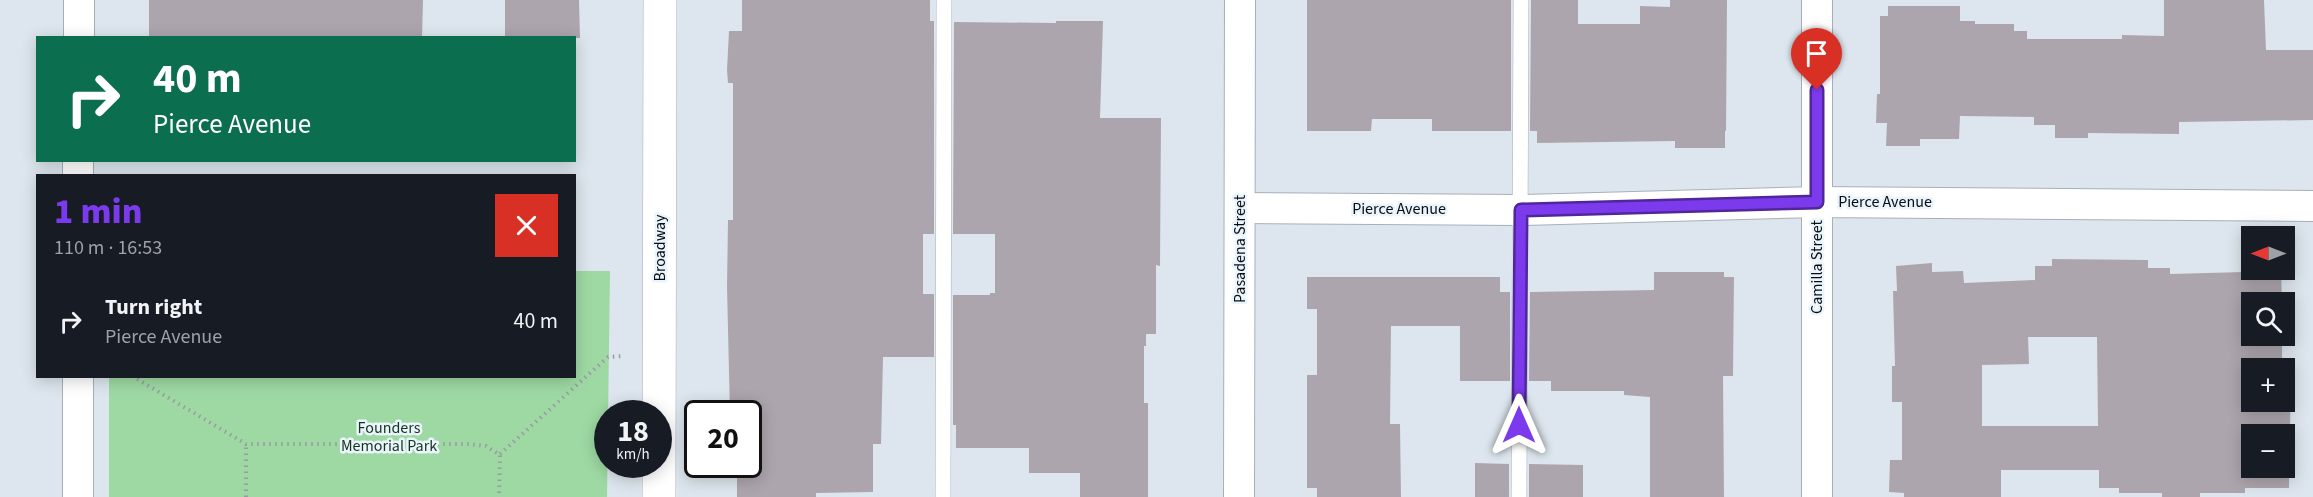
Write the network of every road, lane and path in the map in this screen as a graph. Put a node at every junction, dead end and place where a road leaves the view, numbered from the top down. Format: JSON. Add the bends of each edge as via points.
{"nodes":[{"id":1,"x":79,"y":0,"type":"edge"},
{"id":2,"x":660,"y":0,"type":"edge"},
{"id":3,"x":944,"y":0,"type":"edge"},
{"id":4,"x":1240,"y":0,"type":"edge"},
{"id":5,"x":1521,"y":0,"type":"edge"},
{"id":6,"x":1817,"y":0,"type":"edge"},
{"id":7,"x":79,"y":36,"type":"edge"},
{"id":8,"x":1817,"y":202,"type":"junction"},
{"id":9,"x":2313,"y":206,"type":"edge"},
{"id":10,"x":1241,"y":208,"type":"junction"},
{"id":11,"x":1521,"y":210,"type":"junction"},
{"id":12,"x":659,"y":356,"type":"junction"},
{"id":13,"x":78,"y":378,"type":"edge"},
{"id":14,"x":135,"y":378,"type":"edge"},
{"id":15,"x":246,"y":444,"type":"junction"},
{"id":16,"x":500,"y":454,"type":"junction"},
{"id":17,"x":78,"y":497,"type":"edge"},
{"id":18,"x":246,"y":497,"type":"edge"},
{"id":19,"x":500,"y":497,"type":"edge"},
{"id":20,"x":659,"y":497,"type":"edge"},
{"id":21,"x":943,"y":497,"type":"edge"},
{"id":22,"x":1239,"y":497,"type":"edge"},
{"id":23,"x":1519,"y":497,"type":"edge"},
{"id":24,"x":1817,"y":497,"type":"edge"}],
"edges":[{"from":1,"to":7,"type":"street"},
{"from":2,"to":12,"type":"street","name":"Broadway"},
{"from":3,"to":21,"type":"lane"},
{"from":4,"to":10,"type":"street","name":"Pasadena Street"},
{"from":5,"to":11,"type":"lane"},
{"from":6,"to":8,"type":"street","name":"Camilla Street"},
{"from":8,"to":9,"type":"street","name":"Pierce Avenue"},
{"from":8,"to":11,"type":"street","name":"Pierce Avenue"},
{"from":8,"to":24,"type":"street","name":"Camilla Street"},
{"from":10,"to":11,"type":"street","name":"Pierce Avenue"},
{"from":10,"to":22,"type":"street","name":"Pasadena Street"},
{"from":11,"to":23,"type":"lane"},
{"from":12,"to":16,"type":"path","via":[[608,357]]},
{"from":12,"to":20,"type":"street","name":"Broadway"},
{"from":13,"to":17,"type":"street"},
{"from":14,"to":15,"type":"path"},
{"from":15,"to":16,"type":"path","via":[[470,444],[486,446]]},
{"from":15,"to":18,"type":"path"},
{"from":16,"to":19,"type":"path"}]}
